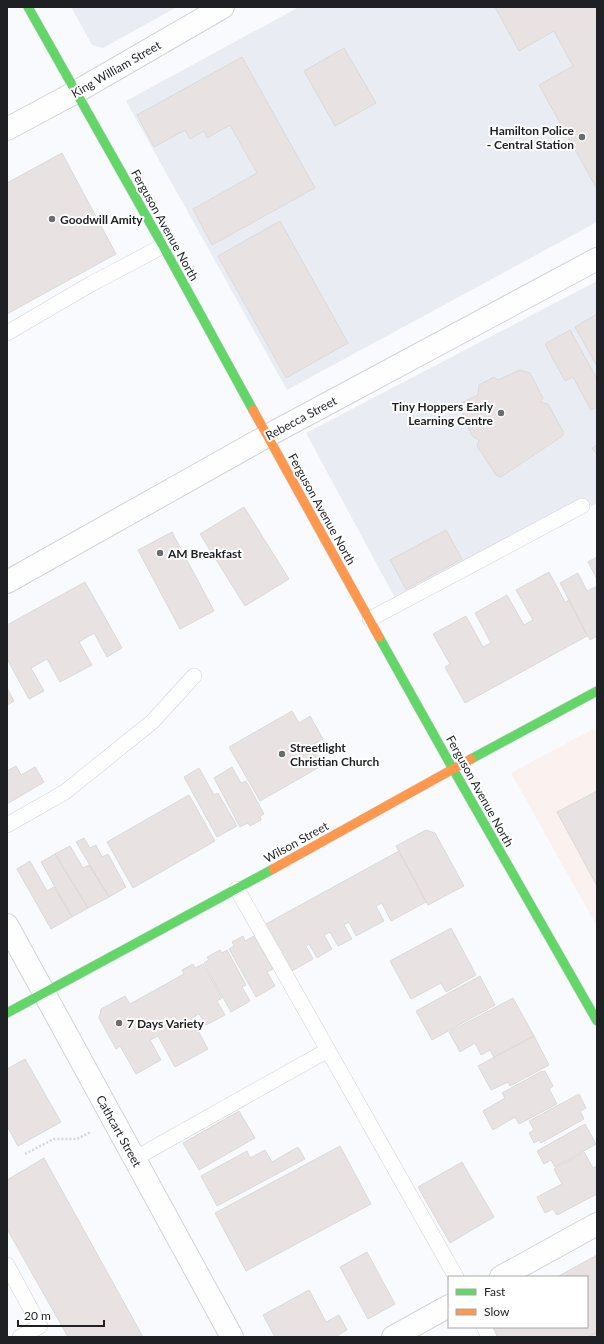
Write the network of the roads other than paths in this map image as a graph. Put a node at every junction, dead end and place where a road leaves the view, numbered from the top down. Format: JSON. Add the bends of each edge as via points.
{"nodes":[{"id":1,"x":28,"y":7,"type":"edge"},
{"id":2,"x":223,"y":7,"type":"edge"},
{"id":3,"x":76,"y":92,"type":"junction"},
{"id":4,"x":7,"y":129,"type":"edge"},
{"id":5,"x":163,"y":246,"type":"junction"},
{"id":6,"x":597,"y":259,"type":"edge"},
{"id":7,"x":7,"y":333,"type":"edge"},
{"id":8,"x":267,"y":436,"type":"junction"},
{"id":9,"x":582,"y":506,"type":"dead end"},
{"id":10,"x":7,"y":582,"type":"edge"},
{"id":11,"x":370,"y":619,"type":"junction"},
{"id":12,"x":194,"y":676,"type":"dead end"},
{"id":13,"x":597,"y":692,"type":"edge"},
{"id":14,"x":453,"y":769,"type":"junction"},
{"id":15,"x":7,"y":825,"type":"edge"},
{"id":16,"x":237,"y":889,"type":"junction"},
{"id":17,"x":7,"y":925,"type":"edge"},
{"id":18,"x":45,"y":992,"type":"junction"},
{"id":19,"x":7,"y":1013,"type":"edge"},
{"id":20,"x":597,"y":1021,"type":"edge"},
{"id":21,"x":328,"y":1050,"type":"junction"},
{"id":22,"x":134,"y":1159,"type":"junction"},
{"id":23,"x":597,"y":1224,"type":"edge"},
{"id":24,"x":7,"y":1264,"type":"edge"},
{"id":25,"x":455,"y":1276,"type":"edge"},
{"id":26,"x":504,"y":1276,"type":"edge"},
{"id":27,"x":448,"y":1307,"type":"edge"},
{"id":28,"x":484,"y":1328,"type":"edge"},
{"id":29,"x":20,"y":1337,"type":"edge"},
{"id":30,"x":232,"y":1337,"type":"edge"},
{"id":31,"x":393,"y":1337,"type":"edge"},
{"id":32,"x":489,"y":1337,"type":"edge"}],
"edges":[{"from":1,"to":3,"type":"street","name":"Ferguson Avenue North"},
{"from":2,"to":3,"type":"street","name":"King William Street"},
{"from":3,"to":4,"type":"street","name":"King William Street"},
{"from":3,"to":5,"type":"street","name":"Ferguson Avenue North"},
{"from":5,"to":7,"type":"lane"},
{"from":5,"to":8,"type":"street","name":"Ferguson Avenue North"},
{"from":6,"to":8,"type":"street","name":"Rebecca Street"},
{"from":8,"to":10,"type":"street","name":"Rebecca Street"},
{"from":8,"to":11,"type":"street","name":"Ferguson Avenue North"},
{"from":9,"to":11,"type":"lane"},
{"from":11,"to":14,"type":"street","name":"Ferguson Avenue North"},
{"from":12,"to":15,"type":"lane","via":[[152,722],[65,792]]},
{"from":13,"to":14,"type":"street","name":"Wilson Street"},
{"from":14,"to":16,"type":"street","name":"Wilson Street"},
{"from":14,"to":20,"type":"street","name":"Ferguson Avenue North"},
{"from":16,"to":18,"type":"street","name":"Wilson Street"},
{"from":16,"to":21,"type":"lane"},
{"from":17,"to":18,"type":"street","name":"Cathcart Street"},
{"from":18,"to":19,"type":"street","name":"Wilson Street"},
{"from":18,"to":22,"type":"street","name":"Cathcart Street"},
{"from":21,"to":22,"type":"lane"},
{"from":21,"to":25,"type":"lane"},
{"from":22,"to":30,"type":"street","name":"Cathcart Street"},
{"from":23,"to":26,"type":"street"},
{"from":24,"to":29,"type":"lane","via":[[40,1326]]},
{"from":27,"to":31,"type":"street"},
{"from":28,"to":32,"type":"lane"}]}
